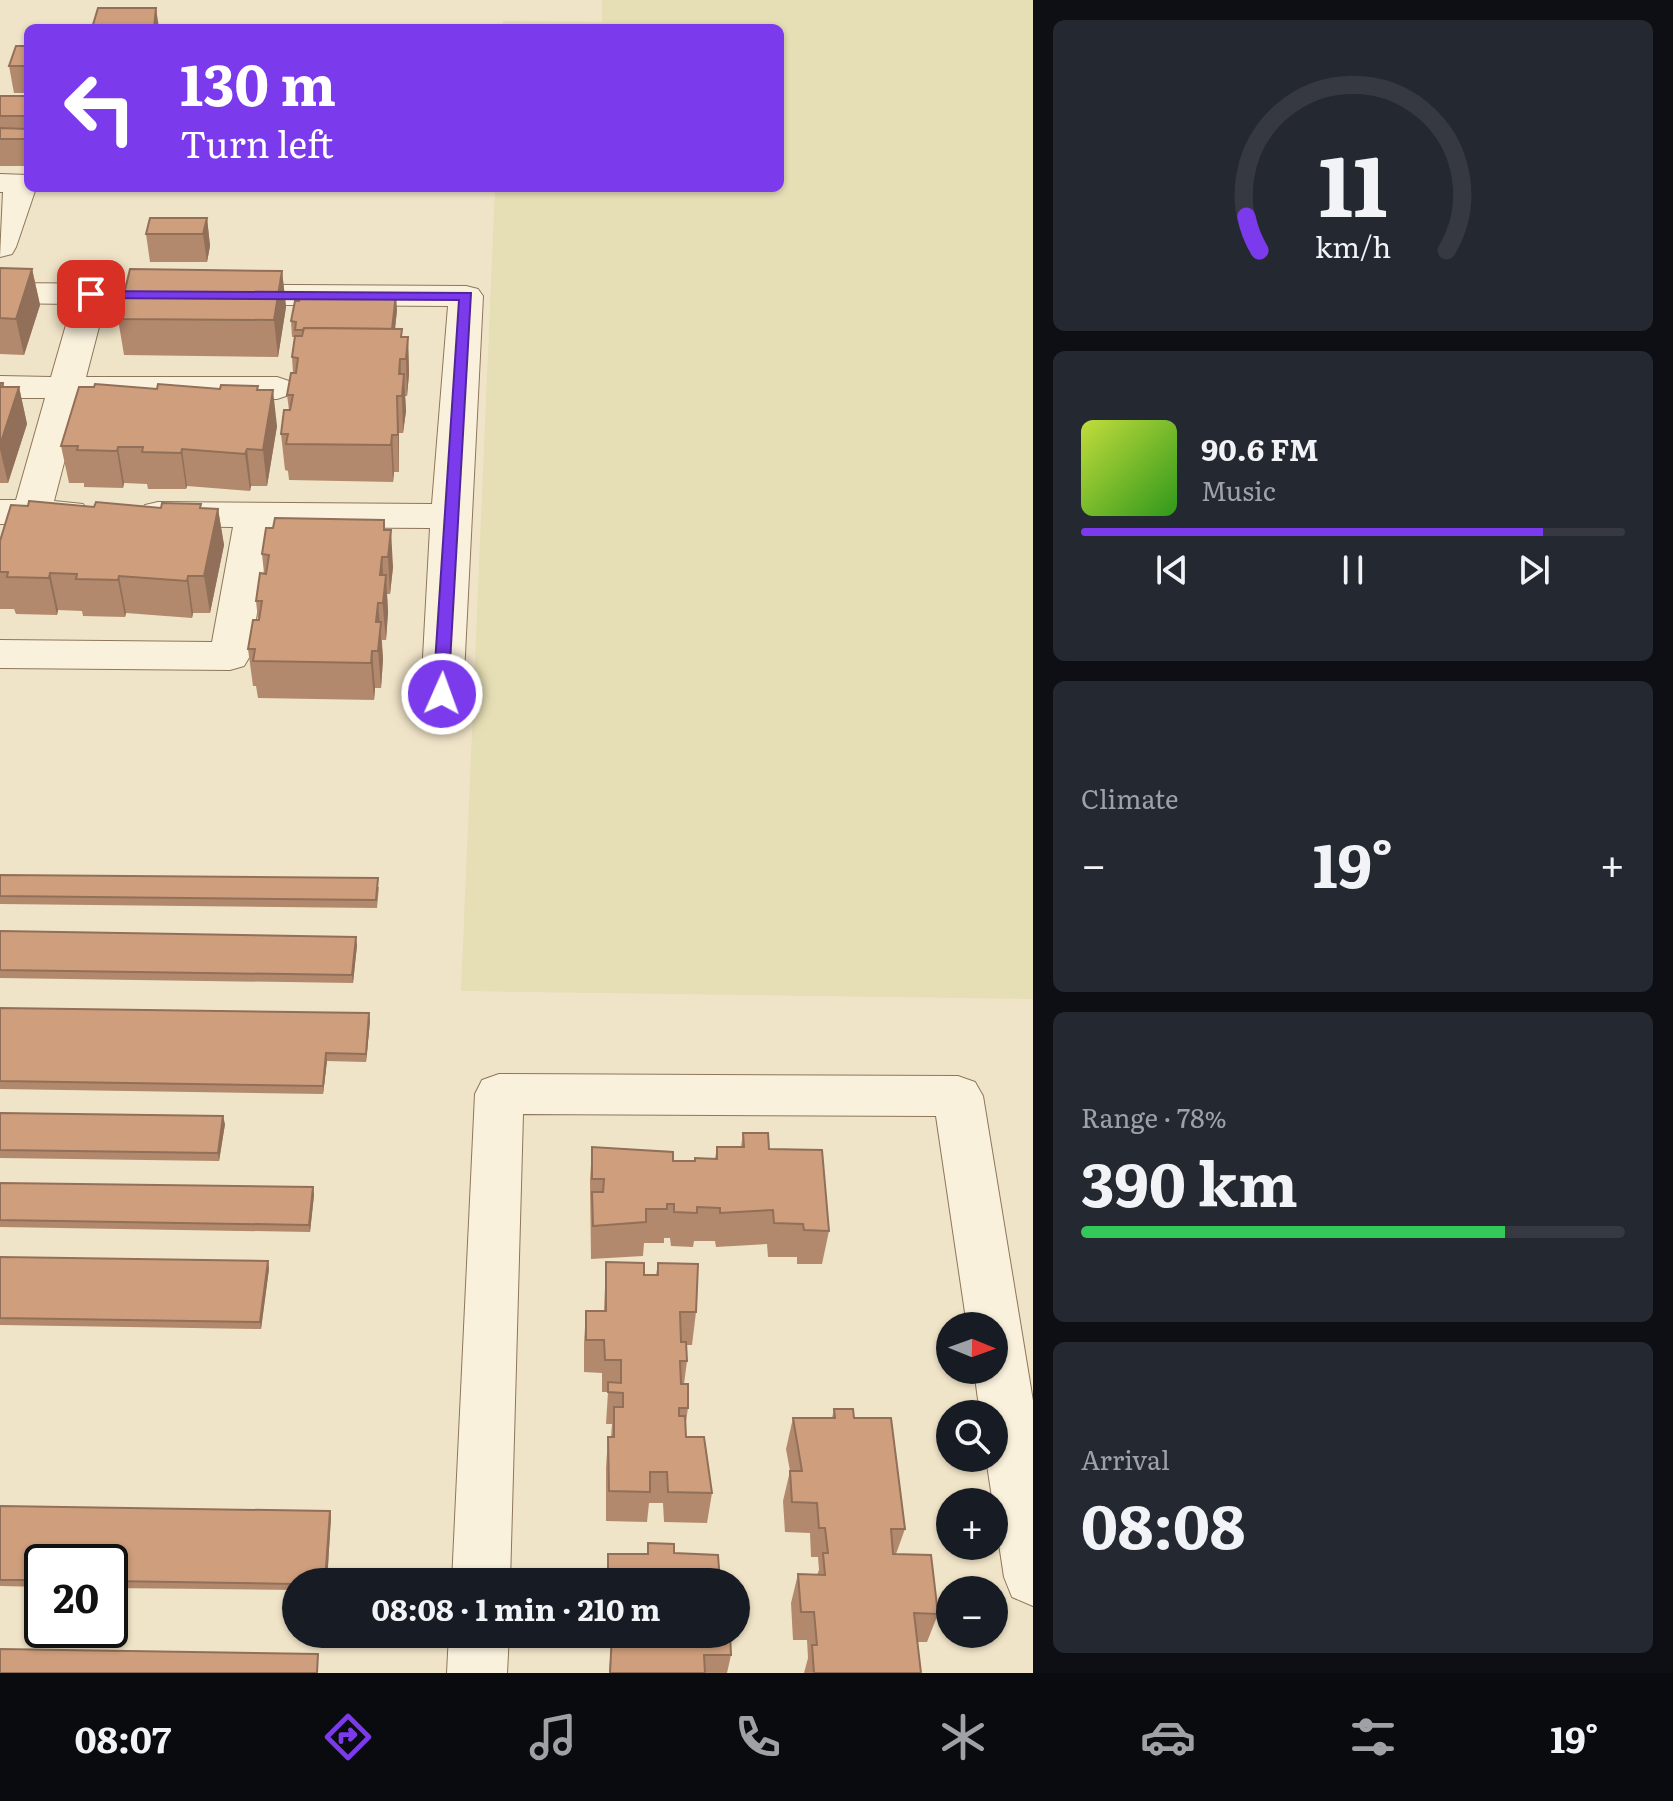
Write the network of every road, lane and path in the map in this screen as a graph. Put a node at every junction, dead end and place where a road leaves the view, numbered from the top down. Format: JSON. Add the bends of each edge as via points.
{"nodes":[{"id":1,"x":0,"y":183,"type":"edge"},
{"id":2,"x":0,"y":247,"type":"edge"},
{"id":3,"x":0,"y":293,"type":"edge"},
{"id":4,"x":91,"y":294,"type":"junction"},
{"id":5,"x":0,"y":387,"type":"edge"},
{"id":6,"x":66,"y":387,"type":"junction"},
{"id":7,"x":277,"y":388,"type":"dead end"},
{"id":8,"x":16,"y":512,"type":"edge"},
{"id":9,"x":254,"y":515,"type":"junction"},
{"id":10,"x":450,"y":516,"type":"junction"},
{"id":11,"x":0,"y":654,"type":"edge"},
{"id":12,"x":442,"y":694,"type":"dead end"},
{"id":13,"x":482,"y":1568,"type":"edge"},
{"id":14,"x":1033,"y":1577,"type":"edge"},
{"id":15,"x":478,"y":1648,"type":"edge"},
{"id":16,"x":477,"y":1673,"type":"edge"}],
"edges":[{"from":1,"to":2,"type":"street","via":[[22,183]]},
{"from":3,"to":4,"type":"street"},
{"from":4,"to":6,"type":"street"},
{"from":4,"to":10,"type":"street","via":[[466,296]]},
{"from":5,"to":6,"type":"street"},
{"from":6,"to":7,"type":"street"},
{"from":6,"to":8,"type":"street"},
{"from":8,"to":9,"type":"street"},
{"from":9,"to":10,"type":"street"},
{"from":9,"to":11,"type":"street","via":[[230,656]]},
{"from":10,"to":12,"type":"street"},
{"from":13,"to":14,"type":"street","via":[[499,1094],[958,1096]]},
{"from":15,"to":16,"type":"street"}]}
